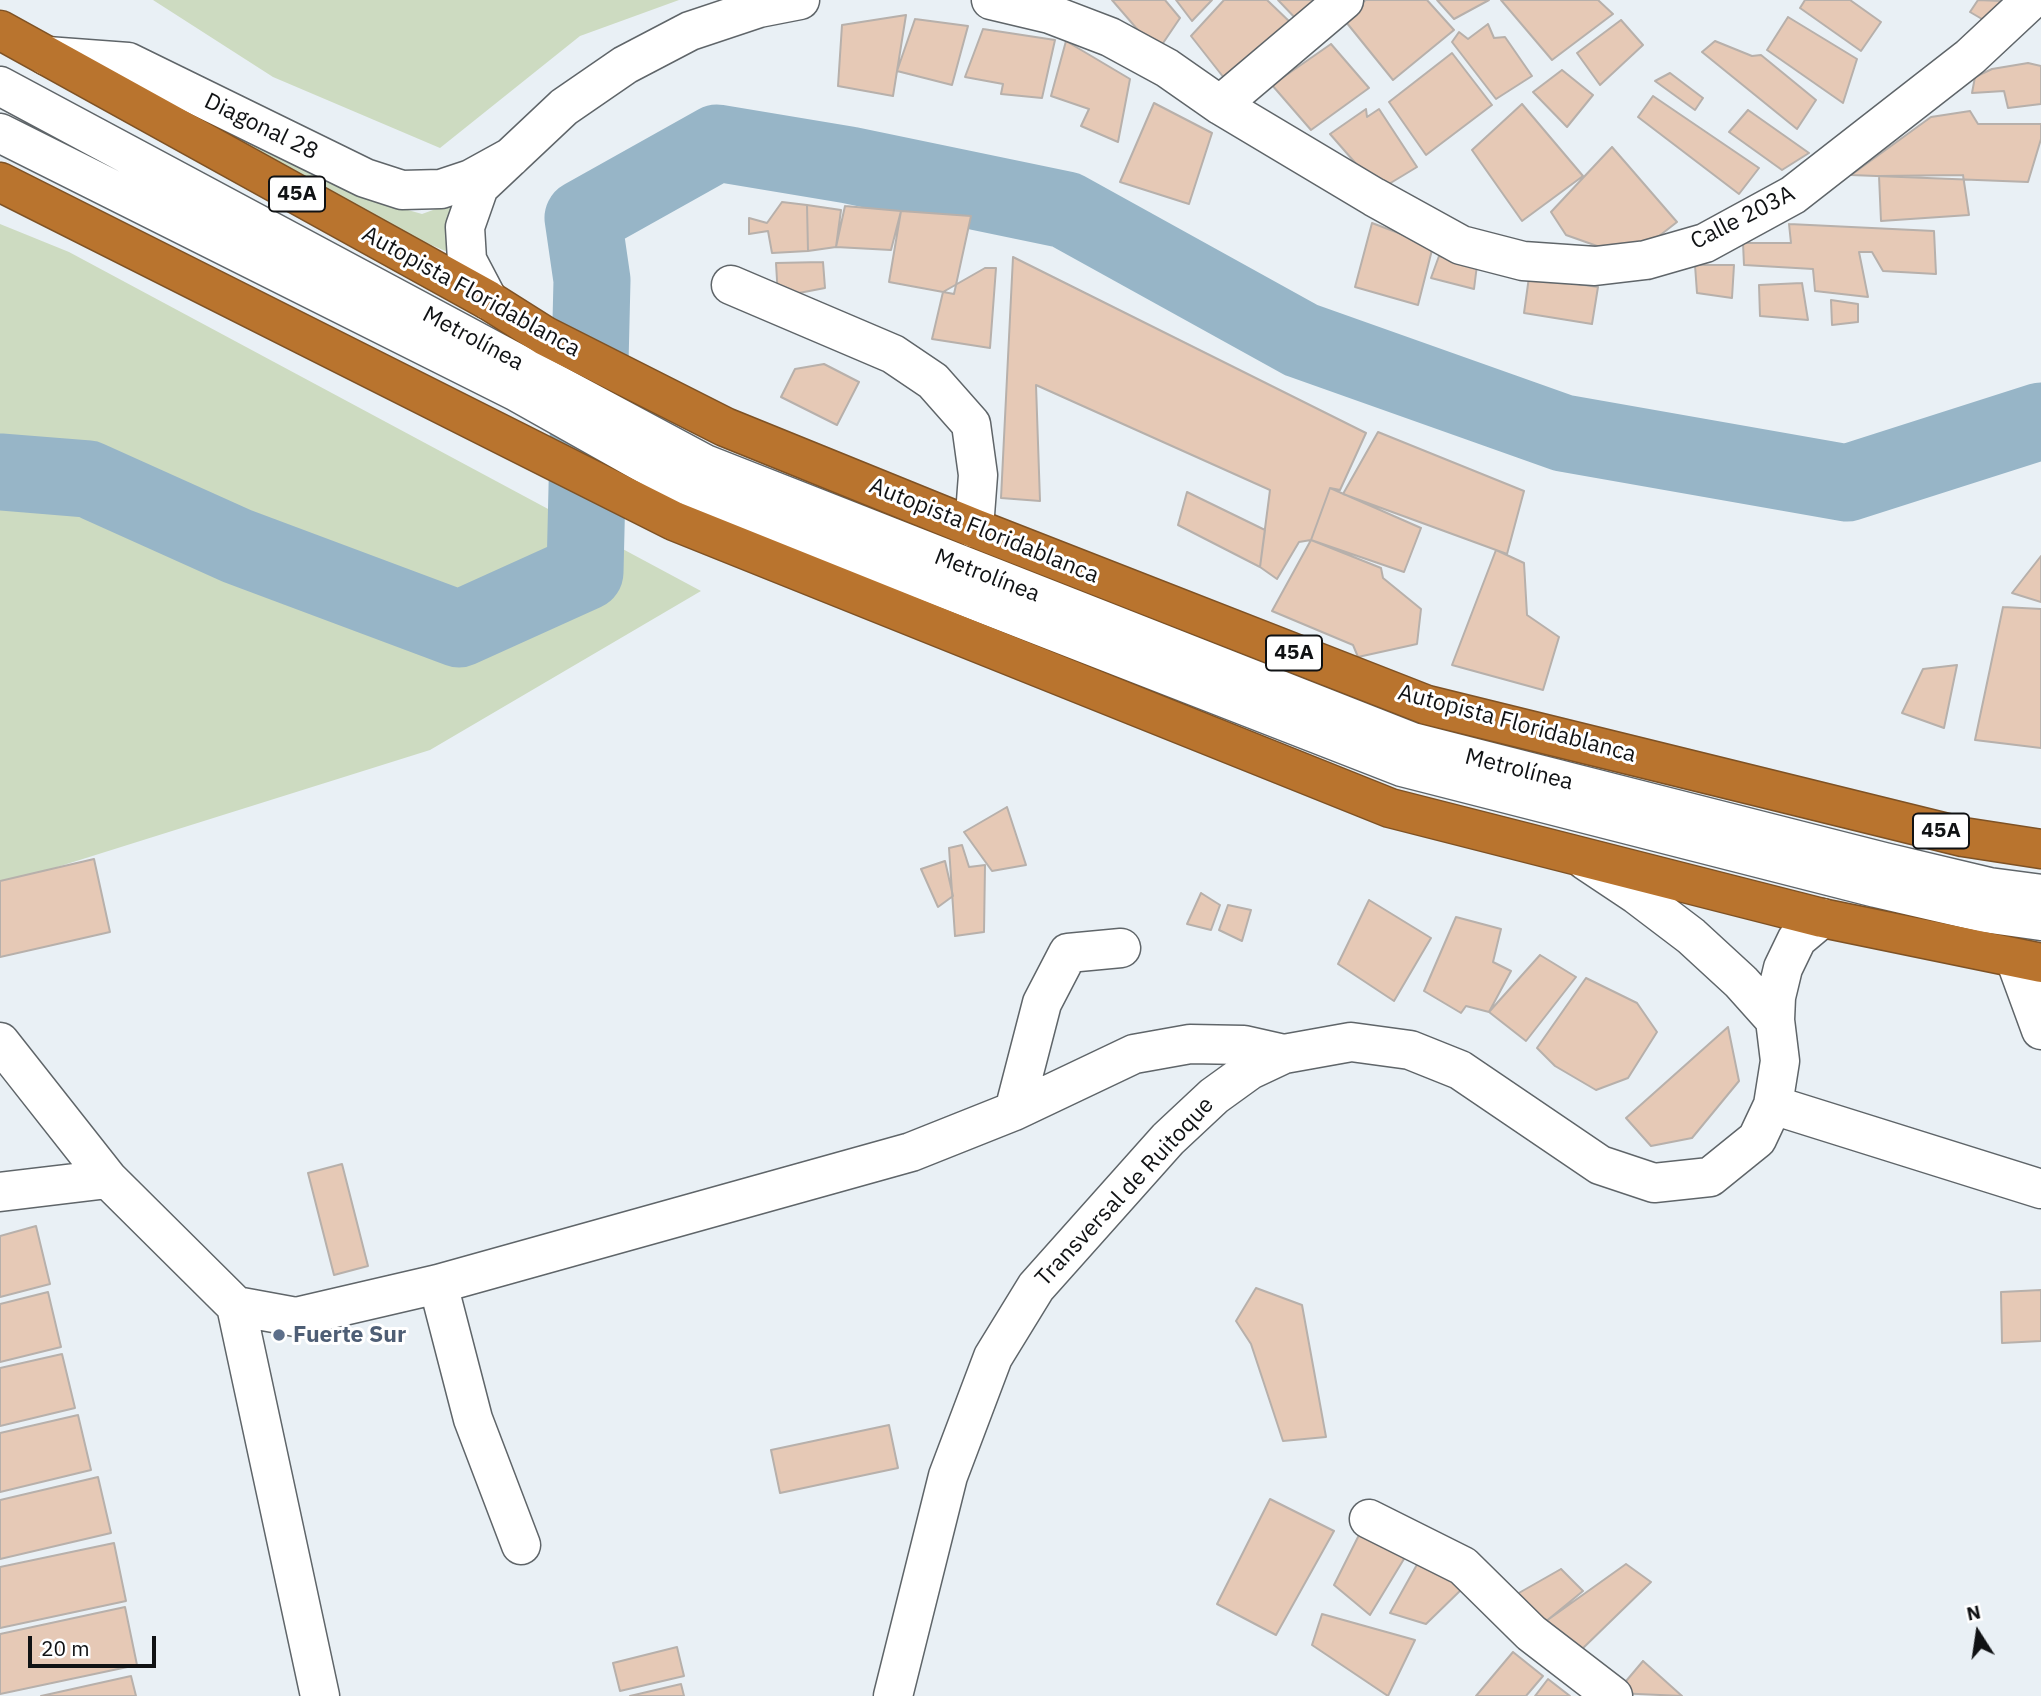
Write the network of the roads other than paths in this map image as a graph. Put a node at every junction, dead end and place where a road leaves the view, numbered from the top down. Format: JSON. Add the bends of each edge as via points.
{"nodes":[{"id":1,"x":800,"y":0,"type":"edge"},
{"id":2,"x":991,"y":0,"type":"edge"},
{"id":3,"x":1344,"y":0,"type":"edge"},
{"id":4,"x":2031,"y":0,"type":"edge"},
{"id":5,"x":1058,"y":7,"type":"edge"},
{"id":6,"x":0,"y":30,"type":"edge"},
{"id":7,"x":47,"y":56,"type":"junction"},
{"id":8,"x":0,"y":86,"type":"edge"},
{"id":9,"x":1220,"y":105,"type":"junction"},
{"id":10,"x":0,"y":133,"type":"edge"},
{"id":11,"x":511,"y":158,"type":"junction"},
{"id":12,"x":0,"y":182,"type":"edge"},
{"id":13,"x":731,"y":285,"type":"dead end"},
{"id":14,"x":488,"y":300,"type":"junction"},
{"id":15,"x":529,"y":365,"type":"junction"},
{"id":16,"x":690,"y":492,"type":"junction"},
{"id":17,"x":974,"y":528,"type":"junction"},
{"id":18,"x":2041,"y":849,"type":"edge"},
{"id":19,"x":1581,"y":858,"type":"junction"},
{"id":20,"x":2041,"y":894,"type":"edge"},
{"id":21,"x":1822,"y":918,"type":"junction"},
{"id":22,"x":2041,"y":921,"type":"edge"},
{"id":23,"x":1121,"y":948,"type":"dead end"},
{"id":24,"x":2028,"y":961,"type":"edge"},
{"id":25,"x":1775,"y":1020,"type":"junction"},
{"id":26,"x":2041,"y":1030,"type":"edge"},
{"id":27,"x":0,"y":1042,"type":"edge"},
{"id":28,"x":1284,"y":1054,"type":"junction"},
{"id":29,"x":1773,"y":1105,"type":"junction"},
{"id":30,"x":1014,"y":1111,"type":"junction"},
{"id":31,"x":108,"y":1180,"type":"junction"},
{"id":32,"x":2041,"y":1189,"type":"edge"},
{"id":33,"x":0,"y":1192,"type":"edge"},
{"id":34,"x":438,"y":1284,"type":"junction"},
{"id":35,"x":236,"y":1307,"type":"junction"},
{"id":36,"x":1369,"y":1518,"type":"dead end"},
{"id":37,"x":520,"y":1545,"type":"dead end"},
{"id":38,"x":320,"y":1696,"type":"edge"},
{"id":39,"x":893,"y":1696,"type":"edge"},
{"id":40,"x":1613,"y":1696,"type":"edge"}],
"edges":[{"from":1,"to":11,"type":"street","name":"Diagonal 28","via":[[690,31],[625,65],[564,107]]},
{"from":2,"to":5,"type":"street"},
{"from":3,"to":9,"type":"street"},
{"from":4,"to":9,"type":"street","name":"Calle 203A","via":[[1970,57],[1793,195],[1705,243],[1646,260],[1595,266],[1523,261],[1461,245]]},
{"from":5,"to":9,"type":"street","via":[[1156,61]]},
{"from":6,"to":7,"type":"highway","name":"Autopista Floridablanca","number":"45A"},
{"from":7,"to":11,"type":"street","name":"Diagonal 28","via":[[128,62],[365,178],[402,190],[441,189]]},
{"from":7,"to":14,"type":"highway","name":"Autopista Floridablanca","number":"45A"},
{"from":8,"to":15,"type":"street","name":"Metrolínea"},
{"from":10,"to":15,"type":"street","name":"Metrolínea"},
{"from":11,"to":14,"type":"street","name":"Diagonal 28","via":[[479,187],[466,227],[467,260]]},
{"from":12,"to":16,"type":"highway","via":[[496,430]]},
{"from":13,"to":17,"type":"street","via":[[892,354],[933,381],[971,424],[978,475]]},
{"from":14,"to":15,"type":"highway","name":"Autopista Floridablanca","number":"45A"},
{"from":15,"to":16,"type":"street","name":"Metrolínea"},
{"from":15,"to":17,"type":"highway","name":"Autopista Floridablanca","number":"45A","via":[[725,427]]},
{"from":16,"to":19,"type":"highway","via":[[1390,808]]},
{"from":16,"to":20,"type":"street","name":"Metrolínea","via":[[1412,742],[1884,862],[1989,887]]},
{"from":16,"to":22,"type":"street","name":"Metrolínea","via":[[1402,767],[1876,888]]},
{"from":17,"to":18,"type":"highway","name":"Autopista Floridablanca","number":"45A","via":[[1427,705],[1963,837]]},
{"from":19,"to":21,"type":"highway"},
{"from":19,"to":25,"type":"street","via":[[1691,936]]},
{"from":21,"to":24,"type":"highway"},
{"from":21,"to":25,"type":"street","name":"Transversal de Ruitoque","via":[[1797,939],[1783,968]]},
{"from":23,"to":30,"type":"street","via":[[1068,953],[1042,1003]]},
{"from":24,"to":26,"type":"street"},
{"from":25,"to":29,"type":"street","name":"Transversal de Ruitoque","via":[[1780,1061]]},
{"from":27,"to":31,"type":"street"},
{"from":28,"to":29,"type":"street","name":"Transversal de Ruitoque","via":[[1351,1042],[1410,1050],[1460,1070],[1600,1164],[1654,1183],[1710,1177],[1757,1139]]},
{"from":28,"to":30,"type":"street","via":[[1244,1045],[1191,1044],[1135,1054]]},
{"from":28,"to":39,"type":"street","name":"Transversal de Ruitoque","via":[[1250,1070],[1214,1096],[1168,1139],[1035,1287],[993,1357],[948,1476]]},
{"from":29,"to":32,"type":"street"},
{"from":30,"to":34,"type":"street","via":[[911,1152]]},
{"from":31,"to":33,"type":"street"},
{"from":31,"to":35,"type":"street"},
{"from":34,"to":35,"type":"street","via":[[296,1317]]},
{"from":34,"to":37,"type":"street","via":[[473,1419]]},
{"from":35,"to":38,"type":"street"},
{"from":36,"to":40,"type":"street","via":[[1463,1566],[1531,1633]]}]}
